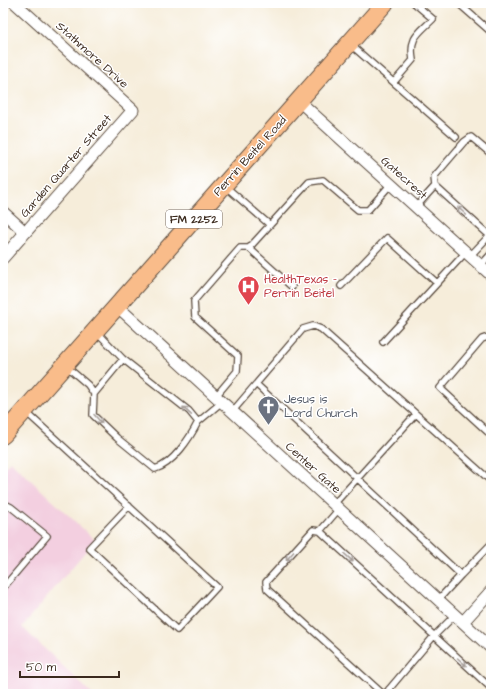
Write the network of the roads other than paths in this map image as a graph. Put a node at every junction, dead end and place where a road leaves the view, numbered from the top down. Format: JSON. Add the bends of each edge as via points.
{"nodes":[{"id":1,"x":15,"y":3,"type":"edge"},
{"id":2,"x":385,"y":3,"type":"edge"},
{"id":3,"x":414,"y":3,"type":"edge"},
{"id":4,"x":458,"y":3,"type":"edge"},
{"id":5,"x":491,"y":32,"type":"edge"},
{"id":6,"x":350,"y":43,"type":"junction"},
{"id":7,"x":394,"y":82,"type":"junction"},
{"id":8,"x":300,"y":101,"type":"junction"},
{"id":9,"x":133,"y":110,"type":"joint"},
{"id":10,"x":456,"y":137,"type":"dead end"},
{"id":11,"x":491,"y":154,"type":"edge"},
{"id":12,"x":391,"y":183,"type":"junction"},
{"id":13,"x":224,"y":185,"type":"junction"},
{"id":14,"x":435,"y":186,"type":"junction"},
{"id":15,"x":416,"y":207,"type":"junction"},
{"id":16,"x":3,"y":212,"type":"edge"},
{"id":17,"x":270,"y":225,"type":"junction"},
{"id":18,"x":25,"y":232,"type":"junction"},
{"id":19,"x":490,"y":235,"type":"edge"},
{"id":20,"x":249,"y":248,"type":"junction"},
{"id":21,"x":468,"y":254,"type":"junction"},
{"id":22,"x":491,"y":254,"type":"edge"},
{"id":23,"x":3,"y":258,"type":"edge"},
{"id":24,"x":481,"y":266,"type":"junction"},
{"id":25,"x":491,"y":275,"type":"edge"},
{"id":26,"x":437,"y":283,"type":"junction"},
{"id":27,"x":341,"y":286,"type":"dead end"},
{"id":28,"x":292,"y":287,"type":"dead end"},
{"id":29,"x":117,"y":306,"type":"junction"},
{"id":30,"x":96,"y":331,"type":"junction"},
{"id":31,"x":491,"y":336,"type":"edge"},
{"id":32,"x":383,"y":342,"type":"dead end"},
{"id":33,"x":123,"y":359,"type":"junction"},
{"id":34,"x":66,"y":366,"type":"junction"},
{"id":35,"x":256,"y":384,"type":"junction"},
{"id":36,"x":94,"y":394,"type":"junction"},
{"id":37,"x":219,"y":399,"type":"junction"},
{"id":38,"x":24,"y":410,"type":"junction"},
{"id":39,"x":232,"y":412,"type":"junction"},
{"id":40,"x":416,"y":414,"type":"junction"},
{"id":41,"x":198,"y":422,"type":"junction"},
{"id":42,"x":4,"y":432,"type":"edge"},
{"id":43,"x":491,"y":435,"type":"edge"},
{"id":44,"x":358,"y":478,"type":"junction"},
{"id":45,"x":491,"y":481,"type":"edge"},
{"id":46,"x":3,"y":503,"type":"edge"},
{"id":47,"x":129,"y":506,"type":"junction"},
{"id":48,"x":336,"y":507,"type":"junction"},
{"id":49,"x":320,"y":531,"type":"junction"},
{"id":50,"x":491,"y":544,"type":"edge"},
{"id":51,"x":461,"y":575,"type":"junction"},
{"id":52,"x":3,"y":588,"type":"edge"},
{"id":53,"x":491,"y":591,"type":"edge"},
{"id":54,"x":438,"y":600,"type":"junction"},
{"id":55,"x":459,"y":618,"type":"junction"},
{"id":56,"x":434,"y":636,"type":"junction"},
{"id":57,"x":489,"y":641,"type":"edge"},
{"id":58,"x":491,"y":688,"type":"edge"},
{"id":59,"x":389,"y":689,"type":"junction"},
{"id":60,"x":384,"y":694,"type":"edge"},
{"id":61,"x":394,"y":694,"type":"edge"}],
"edges":[{"from":1,"to":9,"type":"street","name":"Stathmore Drive"},
{"from":2,"to":6,"type":"main road","name":"Perrin Beitel Road","number":"FM 2252"},
{"from":3,"to":7,"type":"lane","via":[[433,19],[415,37],[411,48],[412,60]]},
{"from":4,"to":5,"type":"lane"},
{"from":6,"to":7,"type":"lane"},
{"from":6,"to":8,"type":"main road","name":"Perrin Beitel Road","number":"FM 2252"},
{"from":7,"to":10,"type":"lane"},
{"from":8,"to":12,"type":"street","name":"Gatecrest"},
{"from":8,"to":13,"type":"main road","name":"Perrin Beitel Road","number":"FM 2252"},
{"from":9,"to":18,"type":"street","name":"Garden Quarter Street"},
{"from":11,"to":14,"type":"lane","via":[[471,137],[434,177]]},
{"from":12,"to":15,"type":"street","name":"Gatecrest"},
{"from":12,"to":17,"type":"lane","via":[[368,210],[358,210],[323,180],[309,182]]},
{"from":13,"to":17,"type":"lane"},
{"from":13,"to":29,"type":"main road","name":"Perrin Beitel Road","number":"FM 2252"},
{"from":14,"to":15,"type":"lane"},
{"from":19,"to":14,"type":"lane","one_way":true},
{"from":15,"to":21,"type":"street","name":"Gatecrest"},
{"from":16,"to":18,"type":"street"},
{"from":17,"to":20,"type":"lane"},
{"from":18,"to":23,"type":"street","name":"Garden Quarter Street"},
{"from":19,"to":21,"type":"lane"},
{"from":20,"to":28,"type":"lane"},
{"from":20,"to":37,"type":"lane","via":[[240,248],[194,301],[195,317],[238,356],[237,371]]},
{"from":21,"to":24,"type":"street","name":"Gatecrest"},
{"from":21,"to":26,"type":"lane"},
{"from":22,"to":24,"type":"lane"},
{"from":24,"to":25,"type":"street","name":"Gatecrest"},
{"from":26,"to":27,"type":"lane","via":[[387,238]]},
{"from":26,"to":32,"type":"lane"},
{"from":29,"to":30,"type":"main road","name":"Perrin Beitel Road","number":"FM 2252"},
{"from":29,"to":37,"type":"street","name":"Center Gate"},
{"from":30,"to":33,"type":"lane"},
{"from":30,"to":34,"type":"main road","name":"Perrin Beitel Road","number":"FM 2252"},
{"from":31,"to":43,"type":"lane","via":[[482,339],[440,388]]},
{"from":33,"to":36,"type":"lane"},
{"from":41,"to":33,"type":"lane","one_way":true,"via":[[189,411]]},
{"from":34,"to":36,"type":"lane","via":[[88,384]]},
{"from":34,"to":38,"type":"main road","name":"Perrin Beitel Road","number":"FM 2252"},
{"from":35,"to":39,"type":"lane"},
{"from":35,"to":40,"type":"lane","via":[[303,329],[313,326],[320,329]]},
{"from":35,"to":44,"type":"lane"},
{"from":36,"to":41,"type":"lane","one_way":true,"via":[[93,415],[155,469],[163,466],[190,439]]},
{"from":37,"to":39,"type":"street","name":"Center Gate"},
{"from":37,"to":41,"type":"lane"},
{"from":38,"to":42,"type":"main road","name":"Perrin Beitel Road","number":"FM 2252"},
{"from":38,"to":47,"type":"lane"},
{"from":39,"to":48,"type":"street","name":"Center Gate"},
{"from":40,"to":44,"type":"lane"},
{"from":40,"to":45,"type":"lane"},
{"from":44,"to":48,"type":"lane"},
{"from":44,"to":51,"type":"lane"},
{"from":46,"to":52,"type":"lane","via":[[47,536]]},
{"from":47,"to":47,"type":"lane","via":[[217,587],[177,630],[89,548]]},
{"from":48,"to":49,"type":"lane"},
{"from":48,"to":54,"type":"street","name":"Center Gate"},
{"from":49,"to":56,"type":"lane","one_way":true},
{"from":49,"to":60,"type":"lane","one_way":true,"via":[[313,530],[266,582],[267,589]]},
{"from":50,"to":51,"type":"lane"},
{"from":51,"to":54,"type":"lane"},
{"from":53,"to":55,"type":"street"},
{"from":54,"to":55,"type":"street","name":"Center Gate"},
{"from":55,"to":56,"type":"lane"},
{"from":55,"to":57,"type":"street","name":"Center Gate"},
{"from":56,"to":58,"type":"lane","one_way":true},
{"from":56,"to":59,"type":"lane"},
{"from":59,"to":60,"type":"lane"},
{"from":59,"to":61,"type":"lane"}]}
